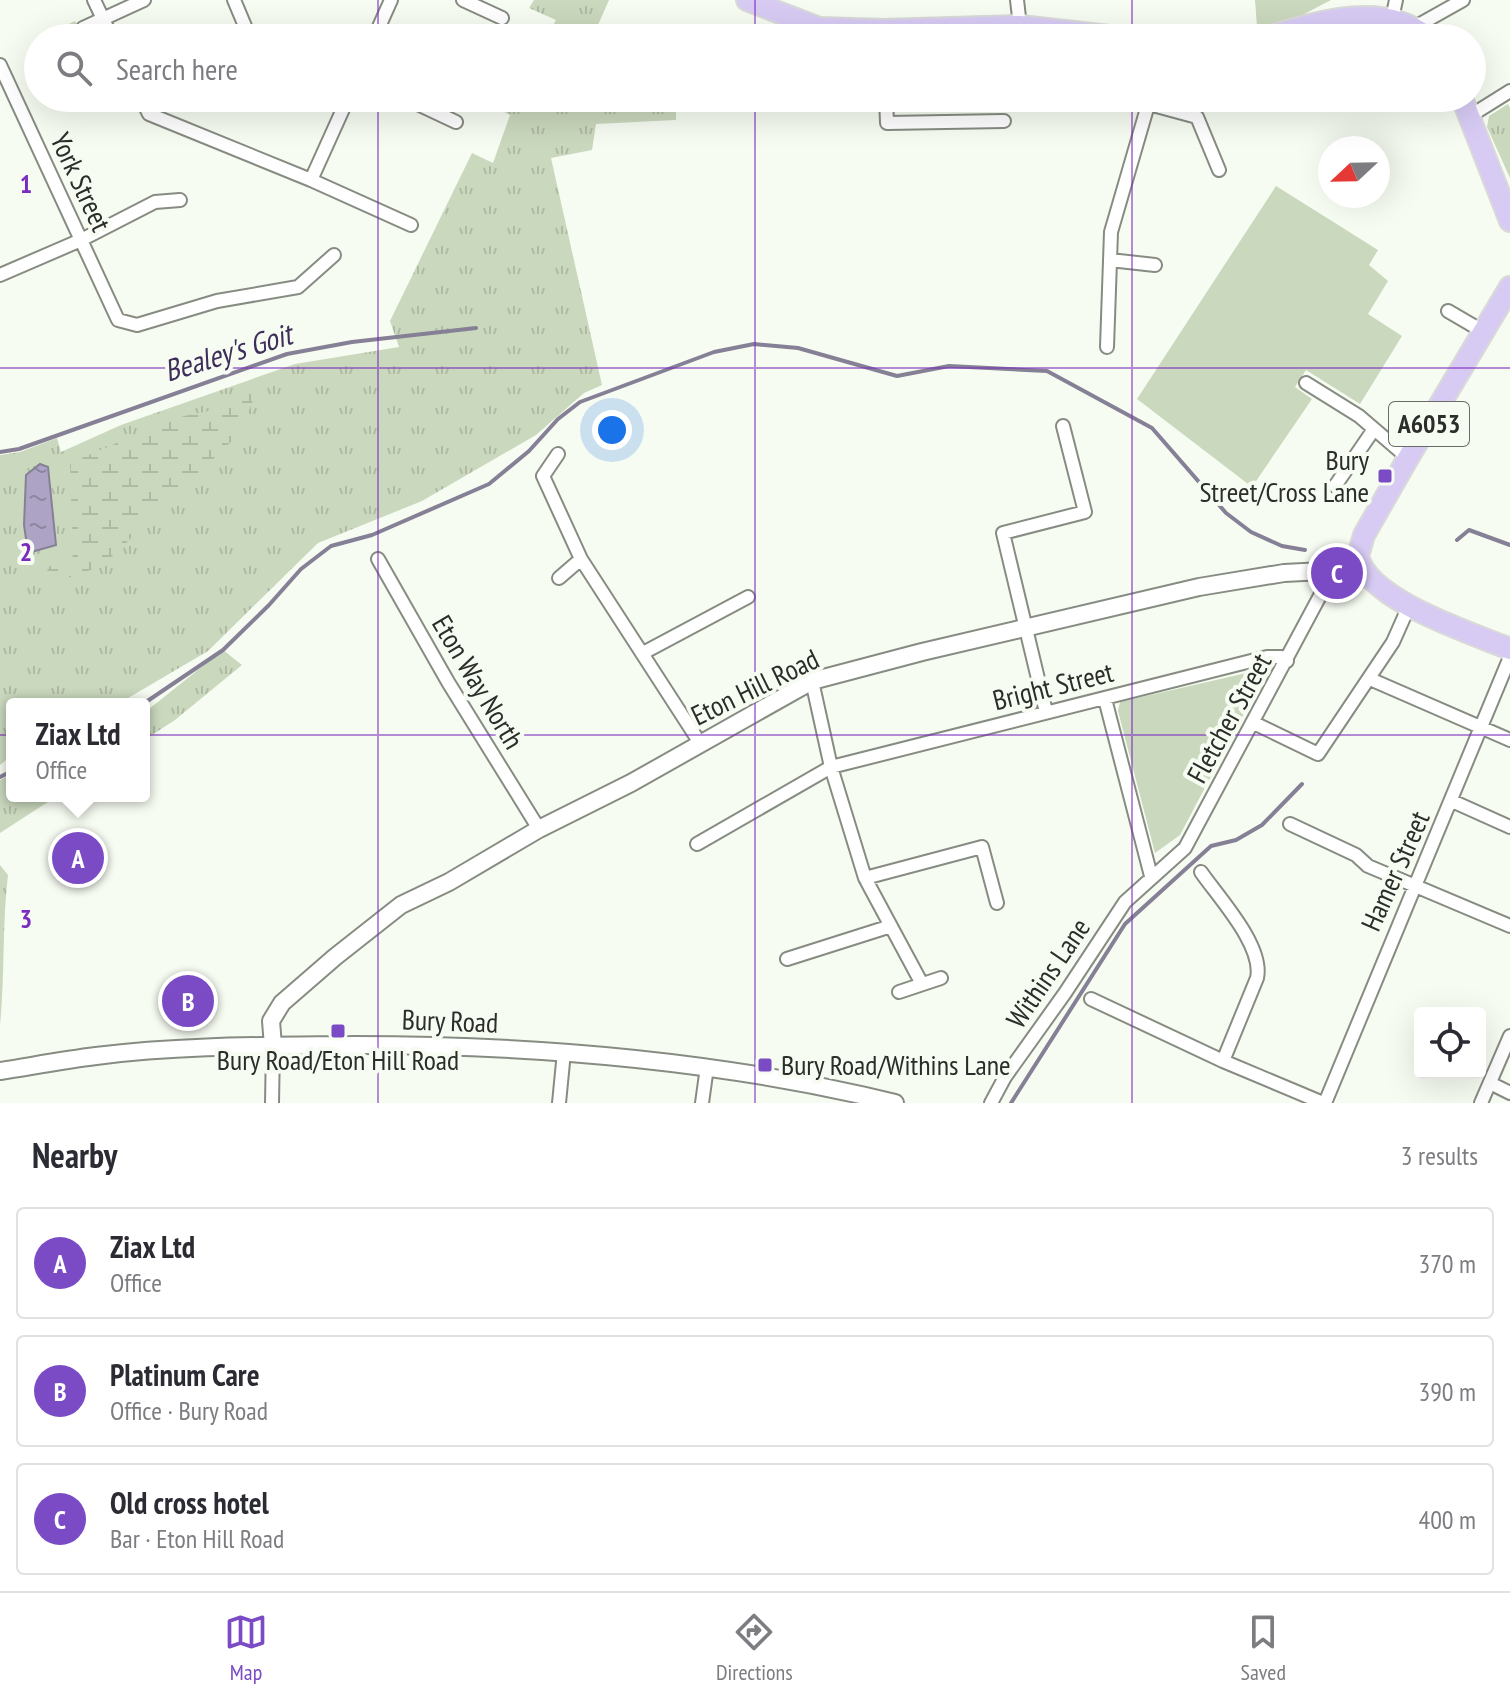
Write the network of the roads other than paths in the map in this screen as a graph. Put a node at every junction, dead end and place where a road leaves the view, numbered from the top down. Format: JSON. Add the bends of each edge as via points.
{"nodes":[{"id":1,"x":94,"y":0,"type":"edge"},
{"id":2,"x":144,"y":0,"type":"edge"},
{"id":3,"x":234,"y":0,"type":"edge"},
{"id":4,"x":391,"y":0,"type":"edge"},
{"id":5,"x":463,"y":0,"type":"edge"},
{"id":6,"x":747,"y":0,"type":"edge"},
{"id":7,"x":1017,"y":0,"type":"edge"},
{"id":8,"x":1463,"y":0,"type":"edge"},
{"id":9,"x":1394,"y":7,"type":"edge"},
{"id":10,"x":502,"y":18,"type":"dead end"},
{"id":11,"x":103,"y":19,"type":"junction"},
{"id":12,"x":92,"y":24,"type":"edge"},
{"id":13,"x":105,"y":24,"type":"edge"},
{"id":14,"x":244,"y":24,"type":"edge"},
{"id":15,"x":380,"y":24,"type":"edge"},
{"id":16,"x":809,"y":24,"type":"edge"},
{"id":17,"x":1020,"y":24,"type":"edge"},
{"id":18,"x":1315,"y":24,"type":"edge"},
{"id":19,"x":1413,"y":24,"type":"edge"},
{"id":20,"x":1432,"y":24,"type":"edge"},
{"id":21,"x":0,"y":65,"type":"edge"},
{"id":22,"x":1510,"y":91,"type":"edge"},
{"id":23,"x":1486,"y":100,"type":"edge"},
{"id":24,"x":148,"y":112,"type":"edge"},
{"id":25,"x":342,"y":112,"type":"edge"},
{"id":26,"x":435,"y":112,"type":"edge"},
{"id":27,"x":887,"y":112,"type":"edge"},
{"id":28,"x":1147,"y":112,"type":"edge"},
{"id":29,"x":1182,"y":112,"type":"edge"},
{"id":30,"x":1468,"y":112,"type":"edge"},
{"id":31,"x":1004,"y":121,"type":"dead end"},
{"id":32,"x":456,"y":122,"type":"dead end"},
{"id":33,"x":1219,"y":170,"type":"dead end"},
{"id":34,"x":311,"y":180,"type":"junction"},
{"id":35,"x":180,"y":200,"type":"dead end"},
{"id":36,"x":1510,"y":219,"type":"edge"},
{"id":37,"x":411,"y":225,"type":"dead end"},
{"id":38,"x":81,"y":240,"type":"junction"},
{"id":39,"x":334,"y":255,"type":"dead end"},
{"id":40,"x":1110,"y":260,"type":"junction"},
{"id":41,"x":1155,"y":265,"type":"dead end"},
{"id":42,"x":0,"y":275,"type":"edge"},
{"id":43,"x":1510,"y":287,"type":"edge"},
{"id":44,"x":1448,"y":311,"type":"dead end"},
{"id":45,"x":1484,"y":332,"type":"junction"},
{"id":46,"x":1107,"y":347,"type":"dead end"},
{"id":47,"x":1306,"y":383,"type":"dead end"},
{"id":48,"x":1063,"y":426,"type":"dead end"},
{"id":49,"x":1374,"y":429,"type":"junction"},
{"id":50,"x":558,"y":454,"type":"dead end"},
{"id":51,"x":1408,"y":458,"type":"junction"},
{"id":52,"x":1335,"y":486,"type":"dead end"},
{"id":53,"x":378,"y":559,"type":"dead end"},
{"id":54,"x":581,"y":559,"type":"junction"},
{"id":55,"x":1360,"y":565,"type":"junction"},
{"id":56,"x":1328,"y":570,"type":"junction"},
{"id":57,"x":559,"y":578,"type":"dead end"},
{"id":58,"x":748,"y":597,"type":"dead end"},
{"id":59,"x":1409,"y":606,"type":"junction"},
{"id":60,"x":1025,"y":627,"type":"junction"},
{"id":61,"x":1510,"y":649,"type":"edge"},
{"id":62,"x":643,"y":653,"type":"junction"},
{"id":63,"x":1510,"y":657,"type":"edge"},
{"id":64,"x":1287,"y":661,"type":"junction"},
{"id":65,"x":1370,"y":679,"type":"junction"},
{"id":66,"x":812,"y":681,"type":"junction"},
{"id":67,"x":1105,"y":699,"type":"junction"},
{"id":68,"x":1046,"y":712,"type":"junction"},
{"id":69,"x":1254,"y":723,"type":"junction"},
{"id":70,"x":1481,"y":728,"type":"junction"},
{"id":71,"x":1510,"y":740,"type":"edge"},
{"id":72,"x":700,"y":743,"type":"junction"},
{"id":73,"x":831,"y":767,"type":"junction"},
{"id":74,"x":1452,"y":801,"type":"junction"},
{"id":75,"x":1290,"y":824,"type":"dead end"},
{"id":76,"x":1510,"y":827,"type":"edge"},
{"id":77,"x":539,"y":829,"type":"junction"},
{"id":78,"x":697,"y":844,"type":"dead end"},
{"id":79,"x":1201,"y":872,"type":"dead end"},
{"id":80,"x":1151,"y":876,"type":"junction"},
{"id":81,"x":865,"y":878,"type":"junction"},
{"id":82,"x":1413,"y":886,"type":"junction"},
{"id":83,"x":997,"y":903,"type":"dead end"},
{"id":84,"x":891,"y":926,"type":"junction"},
{"id":85,"x":1510,"y":926,"type":"edge"},
{"id":86,"x":787,"y":959,"type":"dead end"},
{"id":87,"x":941,"y":978,"type":"dead end"},
{"id":88,"x":922,"y":984,"type":"junction"},
{"id":89,"x":899,"y":992,"type":"dead end"},
{"id":90,"x":1091,"y":999,"type":"dead end"},
{"id":91,"x":1510,"y":1036,"type":"edge"},
{"id":92,"x":273,"y":1046,"type":"junction"},
{"id":93,"x":564,"y":1052,"type":"junction"},
{"id":94,"x":1223,"y":1061,"type":"junction"},
{"id":95,"x":707,"y":1067,"type":"junction"},
{"id":96,"x":0,"y":1071,"type":"edge"},
{"id":97,"x":1490,"y":1083,"type":"junction"},
{"id":98,"x":1510,"y":1093,"type":"edge"},
{"id":99,"x":862,"y":1099,"type":"edge"},
{"id":100,"x":272,"y":1103,"type":"edge"},
{"id":101,"x":559,"y":1103,"type":"edge"},
{"id":102,"x":702,"y":1103,"type":"edge"},
{"id":103,"x":895,"y":1103,"type":"edge"},
{"id":104,"x":991,"y":1103,"type":"edge"},
{"id":105,"x":1324,"y":1103,"type":"edge"},
{"id":106,"x":1481,"y":1103,"type":"edge"}],
"edges":[{"from":1,"to":11,"type":"street"},
{"from":2,"to":11,"type":"street"},
{"from":3,"to":14,"type":"street"},
{"from":4,"to":15,"type":"street"},
{"from":5,"to":10,"type":"street"},
{"from":6,"to":16,"type":"main road"},
{"from":7,"to":17,"type":"street"},
{"from":8,"to":20,"type":"street"},
{"from":9,"to":18,"type":"main road"},
{"from":9,"to":19,"type":"main road"},
{"from":11,"to":12,"type":"street"},
{"from":11,"to":13,"type":"street"},
{"from":21,"to":38,"type":"street","name":"York Street"},
{"from":22,"to":23,"type":"street"},
{"from":24,"to":34,"type":"street"},
{"from":25,"to":34,"type":"street"},
{"from":26,"to":32,"type":"street"},
{"from":27,"to":31,"type":"street","via":[[887,123]]},
{"from":28,"to":40,"type":"street","via":[[1111,232]]},
{"from":29,"to":33,"type":"street","via":[[1197,117]]},
{"from":30,"to":36,"type":"main road"},
{"from":34,"to":37,"type":"street"},
{"from":35,"to":38,"type":"street","via":[[155,202]]},
{"from":38,"to":39,"type":"street","name":"York Street","via":[[118,320],[137,325],[217,301],[298,287]]},
{"from":38,"to":42,"type":"street"},
{"from":40,"to":41,"type":"street"},
{"from":40,"to":46,"type":"street"},
{"from":43,"to":45,"type":"main road","number":"A6053"},
{"from":44,"to":45,"type":"street"},
{"from":45,"to":51,"type":"main road","number":"A6053"},
{"from":47,"to":49,"type":"street"},
{"from":48,"to":60,"type":"street","via":[[1085,512],[1003,533]]},
{"from":49,"to":51,"type":"street"},
{"from":49,"to":52,"type":"street"},
{"from":50,"to":54,"type":"street","via":[[543,476]]},
{"from":51,"to":55,"type":"main road","number":"A6053","via":[[1364,535]]},
{"from":53,"to":77,"type":"street","name":"Eton Way North"},
{"from":54,"to":57,"type":"street"},
{"from":54,"to":62,"type":"street"},
{"from":55,"to":56,"type":"street","name":"Eton Hill Road"},
{"from":55,"to":59,"type":"main road","via":[[1374,583]]},
{"from":56,"to":60,"type":"street","name":"Eton Hill Road","via":[[1199,587]]},
{"from":56,"to":64,"type":"street","name":"Fletcher Street","via":[[1329,579]]},
{"from":58,"to":62,"type":"street"},
{"from":59,"to":61,"type":"main road"},
{"from":59,"to":65,"type":"street"},
{"from":60,"to":66,"type":"street","name":"Eton Hill Road"},
{"from":60,"to":68,"type":"street"},
{"from":62,"to":72,"type":"street"},
{"from":63,"to":70,"type":"street","name":"Hamer Street"},
{"from":64,"to":67,"type":"street","name":"Bright Street","via":[[1267,657]]},
{"from":64,"to":69,"type":"street","name":"Fletcher Street"},
{"from":65,"to":69,"type":"street","via":[[1318,754]]},
{"from":65,"to":70,"type":"street"},
{"from":66,"to":72,"type":"street","name":"Eton Hill Road"},
{"from":66,"to":73,"type":"street"},
{"from":67,"to":68,"type":"street","name":"Bright Street"},
{"from":67,"to":80,"type":"street"},
{"from":68,"to":73,"type":"street","name":"Bright Street"},
{"from":69,"to":80,"type":"street","name":"Fletcher Street","via":[[1185,848]]},
{"from":70,"to":71,"type":"street"},
{"from":70,"to":74,"type":"street","name":"Hamer Street"},
{"from":72,"to":77,"type":"street","name":"Eton Hill Road"},
{"from":73,"to":78,"type":"street","name":"Bright Street"},
{"from":73,"to":81,"type":"street"},
{"from":74,"to":76,"type":"street"},
{"from":74,"to":82,"type":"street","name":"Hamer Street"},
{"from":75,"to":82,"type":"street"},
{"from":77,"to":92,"type":"street","name":"Eton Hill Road","via":[[401,905],[335,957],[273,1014]]},
{"from":79,"to":94,"type":"street","via":[[1250,942],[1258,963],[1257,978]]},
{"from":80,"to":104,"type":"street","name":"Withins Lane","via":[[1125,902]]},
{"from":81,"to":83,"type":"street","via":[[982,847]]},
{"from":81,"to":84,"type":"street"},
{"from":82,"to":85,"type":"street"},
{"from":82,"to":105,"type":"street","name":"Hamer Street"},
{"from":84,"to":86,"type":"street"},
{"from":84,"to":88,"type":"street"},
{"from":87,"to":88,"type":"street"},
{"from":88,"to":89,"type":"street"},
{"from":90,"to":94,"type":"street"},
{"from":91,"to":97,"type":"street"},
{"from":92,"to":93,"type":"street","name":"Bury Road"},
{"from":92,"to":96,"type":"street","name":"Bury Road","via":[[96,1055]]},
{"from":92,"to":100,"type":"street"},
{"from":93,"to":95,"type":"street","name":"Bury Road"},
{"from":93,"to":101,"type":"street"},
{"from":94,"to":105,"type":"street"},
{"from":95,"to":99,"type":"street","name":"Bury Road"},
{"from":95,"to":102,"type":"street"},
{"from":97,"to":98,"type":"street"},
{"from":97,"to":106,"type":"street"},
{"from":99,"to":103,"type":"street","name":"Bury Road"}]}
